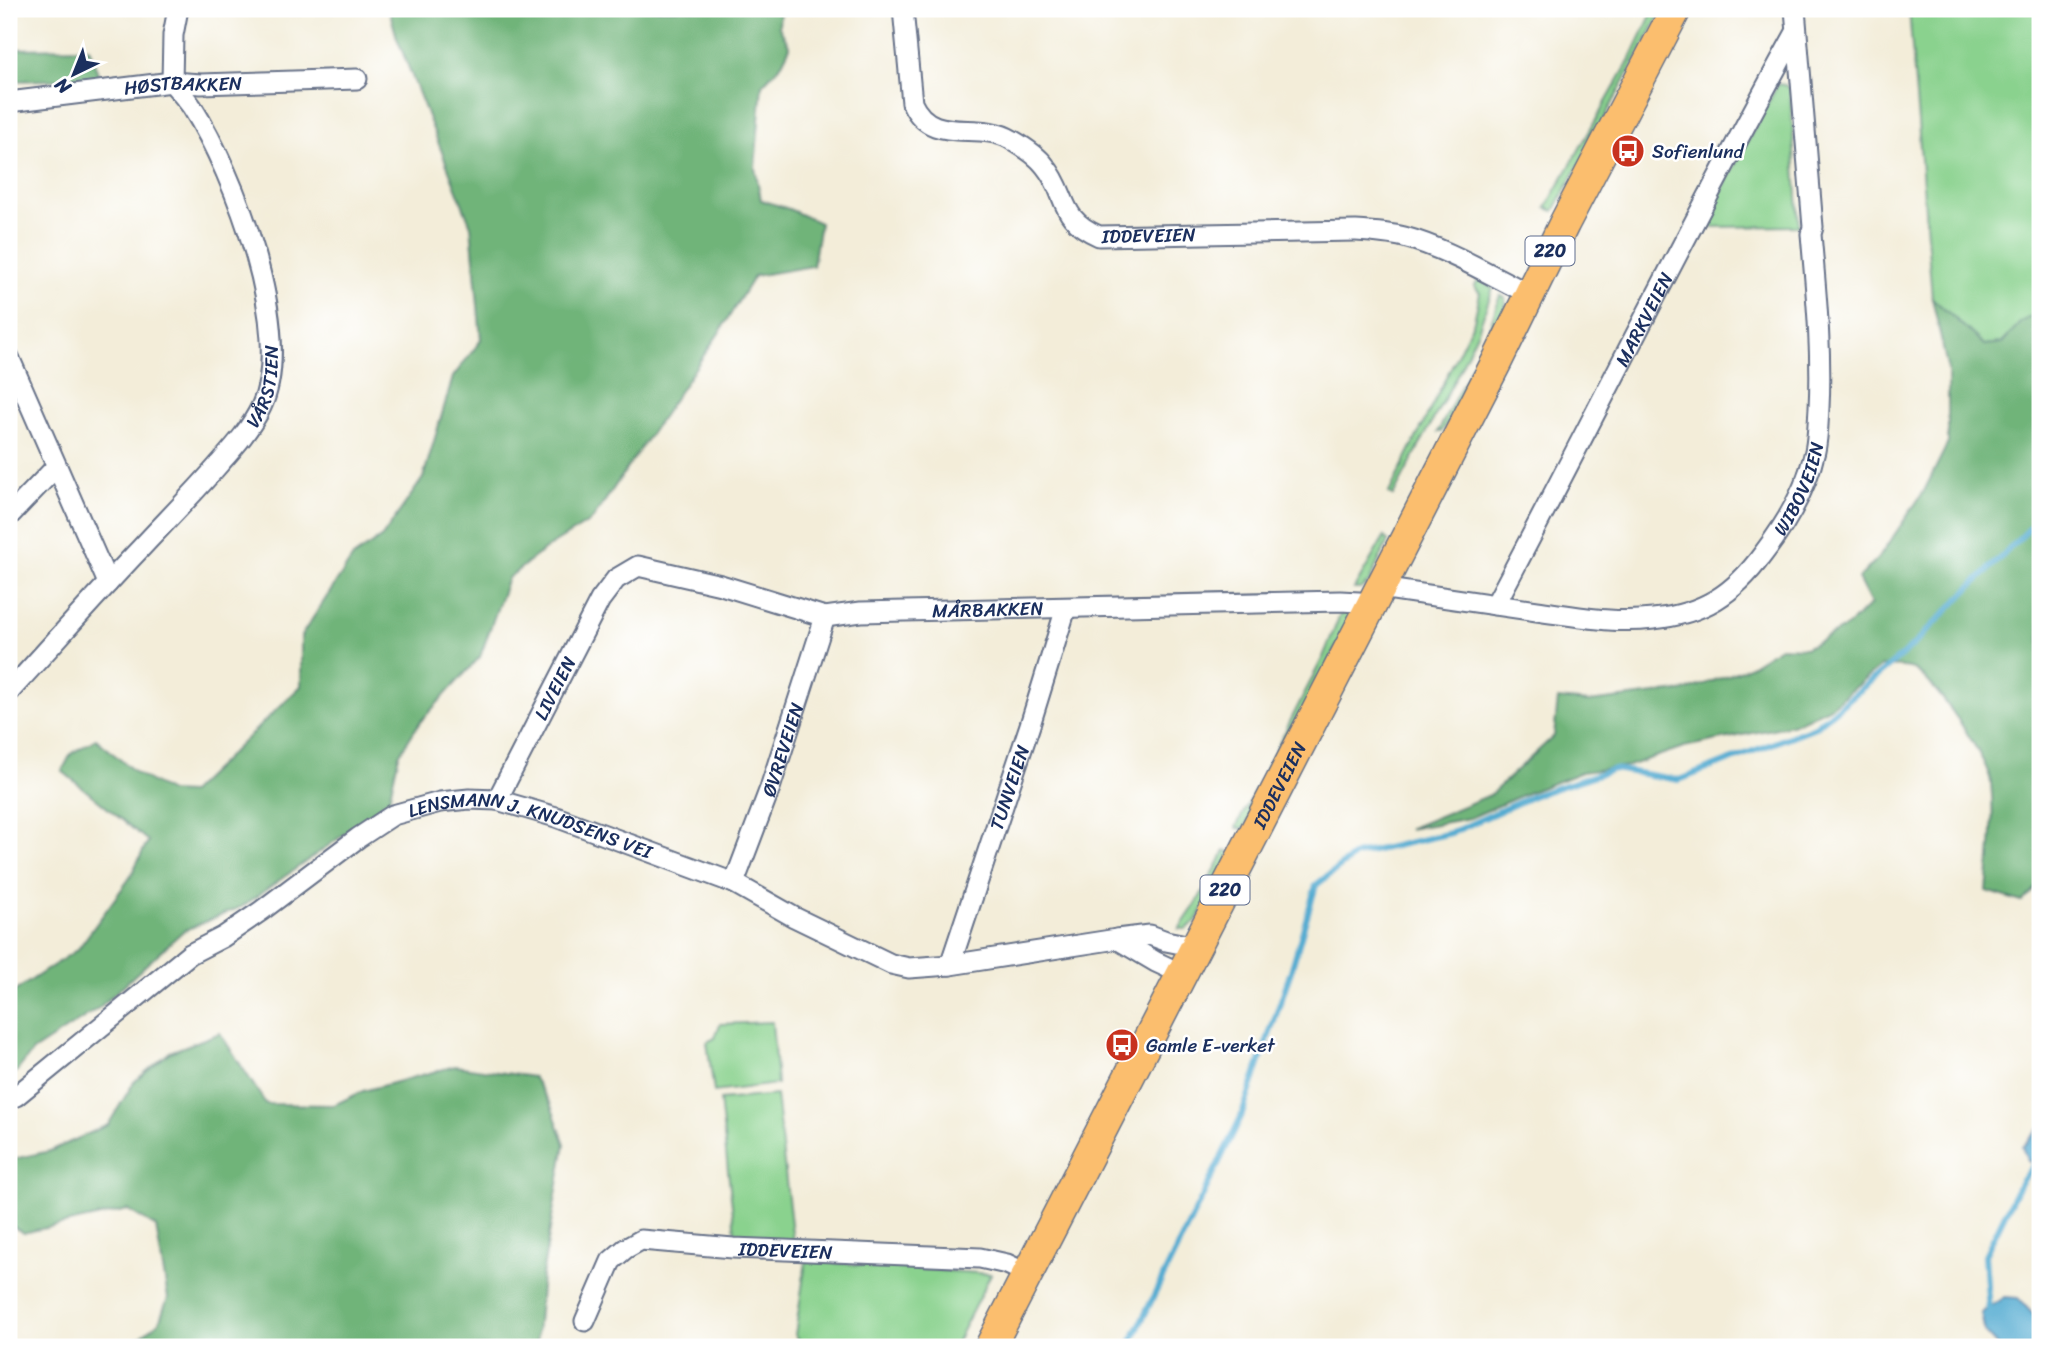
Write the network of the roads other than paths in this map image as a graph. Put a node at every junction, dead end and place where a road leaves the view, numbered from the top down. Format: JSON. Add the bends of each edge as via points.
{"nodes":[{"id":1,"x":178,"y":9,"type":"edge"},
{"id":2,"x":903,"y":9,"type":"edge"},
{"id":3,"x":1676,"y":9,"type":"edge"},
{"id":4,"x":1795,"y":9,"type":"edge"},
{"id":5,"x":1795,"y":34,"type":"junction"},
{"id":6,"x":357,"y":79,"type":"dead end"},
{"id":7,"x":172,"y":82,"type":"junction"},
{"id":8,"x":9,"y":102,"type":"edge"},
{"id":9,"x":1529,"y":294,"type":"junction"},
{"id":10,"x":9,"y":358,"type":"edge"},
{"id":11,"x":56,"y":467,"type":"junction"},
{"id":12,"x":9,"y":516,"type":"edge"},
{"id":13,"x":616,"y":579,"type":"joint"},
{"id":14,"x":108,"y":583,"type":"junction"},
{"id":15,"x":1375,"y":597,"type":"junction"},
{"id":16,"x":1495,"y":605,"type":"junction"},
{"id":17,"x":1066,"y":608,"type":"junction"},
{"id":18,"x":825,"y":617,"type":"junction"},
{"id":19,"x":9,"y":692,"type":"edge"},
{"id":20,"x":497,"y":800,"type":"junction"},
{"id":21,"x":734,"y":883,"type":"junction"},
{"id":22,"x":1118,"y":939,"type":"junction"},
{"id":23,"x":1196,"y":947,"type":"junction"},
{"id":24,"x":950,"y":965,"type":"junction"},
{"id":25,"x":1181,"y":974,"type":"junction"},
{"id":26,"x":9,"y":1099,"type":"edge"},
{"id":27,"x":1028,"y":1274,"type":"junction"},
{"id":28,"x":585,"y":1321,"type":"dead end"},
{"id":29,"x":990,"y":1347,"type":"edge"}],
"edges":[{"from":1,"to":7,"type":"street"},
{"from":2,"to":9,"type":"street","name":"IDDEVEIEN","via":[[912,103],[917,114],[943,129],[984,131],[1008,137],[1028,150],[1046,167],[1070,217],[1083,229],[1099,236],[1381,233],[1440,250]]},
{"from":3,"to":9,"type":"main road","name":"IDDEVEIEN","number":"220"},
{"from":4,"to":5,"type":"street","name":"WIBOVEIEN"},
{"from":5,"to":16,"type":"street","name":"MARKVEIEN"},
{"from":5,"to":16,"type":"street","name":"WIBOVEIEN","via":[[1821,372],[1815,449],[1792,509],[1749,574],[1703,608],[1653,620],[1625,620]]},
{"from":6,"to":7,"type":"street","name":"HØSTBAKKEN"},
{"from":7,"to":8,"type":"street","name":"HØSTBAKKEN"},
{"from":7,"to":14,"type":"street","name":"VÅRSTIEN","via":[[214,147],[256,256],[268,306],[271,377],[261,408],[233,449]]},
{"from":9,"to":15,"type":"main road","name":"IDDEVEIEN","number":"220"},
{"from":10,"to":11,"type":"street"},
{"from":11,"to":12,"type":"street"},
{"from":11,"to":14,"type":"street"},
{"from":13,"to":18,"type":"street","name":"MÅRBAKKEN","via":[[638,566]]},
{"from":13,"to":20,"type":"street","name":"LIVEIEN","via":[[600,600]]},
{"from":14,"to":19,"type":"street","name":"VÅRSTIEN"},
{"from":15,"to":16,"type":"street","name":"WIBOVEIEN"},
{"from":15,"to":17,"type":"street","name":"MÅRBAKKEN","via":[[1359,602]]},
{"from":15,"to":23,"type":"main road","name":"IDDEVEIEN","number":"220"},
{"from":17,"to":18,"type":"street","name":"MÅRBAKKEN","via":[[861,612]]},
{"from":17,"to":24,"type":"street","name":"TUNVEIEN"},
{"from":18,"to":21,"type":"street","name":"ØVREVEIEN"},
{"from":20,"to":21,"type":"street","name":"LENSMANN J. KNUDSENS VEI"},
{"from":20,"to":26,"type":"street","name":"LENSMANN J. KNUDSENS VEI","via":[[440,802],[393,815],[261,911],[190,954]]},
{"from":21,"to":24,"type":"street","name":"LENSMANN J. KNUDSENS VEI","via":[[891,964],[909,968]]},
{"from":22,"to":23,"type":"street","name":"LENSMANN J. KNUDSENS VEI","via":[[1150,934]]},
{"from":22,"to":24,"type":"street","name":"LENSMANN J. KNUDSENS VEI"},
{"from":22,"to":25,"type":"street"},
{"from":23,"to":25,"type":"main road","name":"IDDEVEIEN","number":"220"},
{"from":25,"to":27,"type":"main road","name":"IDDEVEIEN","number":"220"},
{"from":27,"to":28,"type":"street","name":"IDDEVEIEN","via":[[980,1258],[641,1240],[611,1261]]},
{"from":27,"to":29,"type":"main road","name":"IDDEVEIEN","number":"220"}]}
